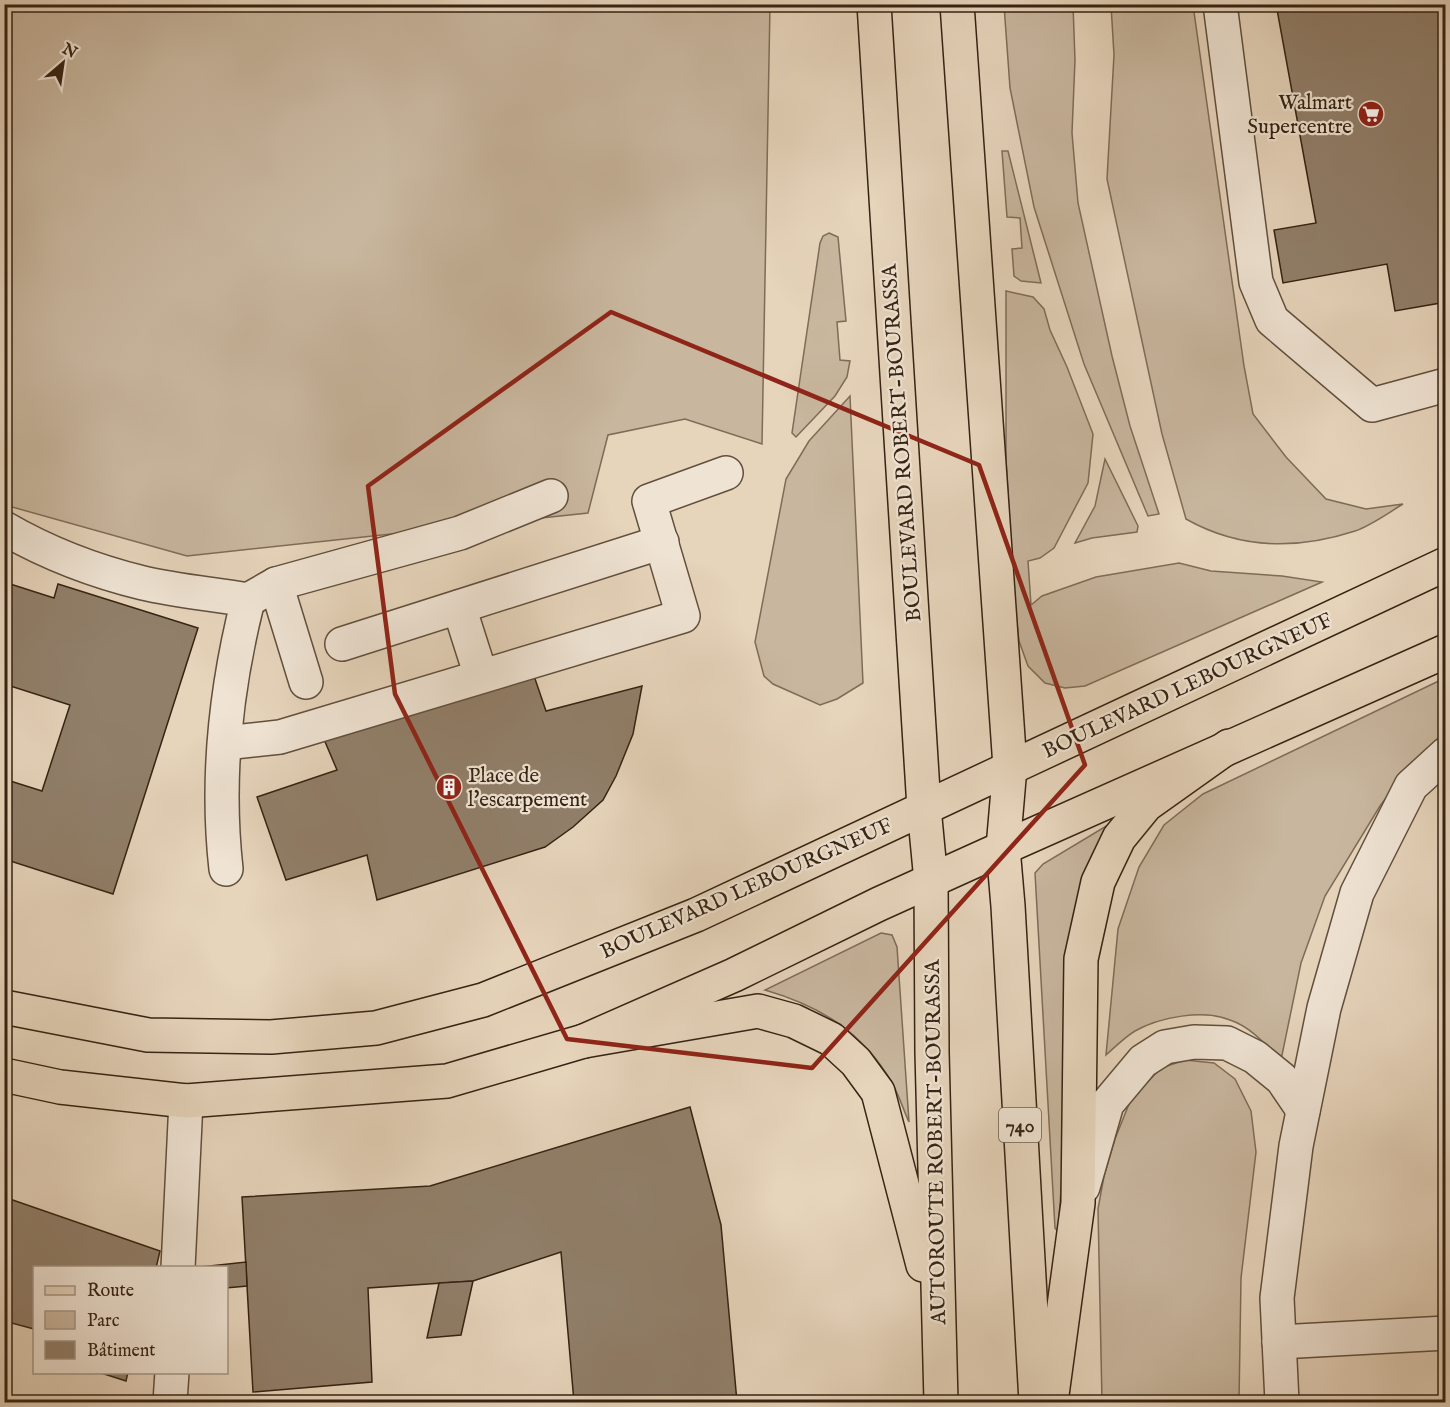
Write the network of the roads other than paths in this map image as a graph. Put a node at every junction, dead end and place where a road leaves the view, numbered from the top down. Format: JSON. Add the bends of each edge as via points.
{"nodes":[{"id":1,"x":874,"y":4,"type":"edge"},
{"id":2,"x":957,"y":4,"type":"edge"},
{"id":3,"x":1220,"y":4,"type":"edge"},
{"id":4,"x":1446,"y":385,"type":"edge"},
{"id":5,"x":726,"y":473,"type":"dead end"},
{"id":6,"x":551,"y":496,"type":"dead end"},
{"id":7,"x":4,"y":528,"type":"edge"},
{"id":8,"x":662,"y":542,"type":"junction"},
{"id":9,"x":1446,"y":564,"type":"edge"},
{"id":10,"x":262,"y":592,"type":"junction"},
{"id":11,"x":459,"y":607,"type":"junction"},
{"id":12,"x":342,"y":644,"type":"dead end"},
{"id":13,"x":1446,"y":651,"type":"edge"},
{"id":14,"x":481,"y":676,"type":"junction"},
{"id":15,"x":306,"y":682,"type":"dead end"},
{"id":16,"x":225,"y":742,"type":"junction"},
{"id":17,"x":1229,"y":746,"type":"junction"},
{"id":18,"x":1446,"y":754,"type":"edge"},
{"id":19,"x":1010,"y":767,"type":"junction"},
{"id":20,"x":924,"y":808,"type":"junction"},
{"id":21,"x":1003,"y":848,"type":"junction"},
{"id":22,"x":226,"y":869,"type":"dead end"},
{"id":23,"x":931,"y":881,"type":"junction"},
{"id":24,"x":4,"y":1007,"type":"edge"},
{"id":25,"x":584,"y":1041,"type":"junction"},
{"id":26,"x":4,"y":1076,"type":"edge"},
{"id":27,"x":186,"y":1101,"type":"junction"},
{"id":28,"x":1303,"y":1110,"type":"junction"},
{"id":29,"x":1078,"y":1203,"type":"junction"},
{"id":30,"x":178,"y":1266,"type":"edge"},
{"id":31,"x":938,"y":1320,"type":"junction"},
{"id":32,"x":1446,"y":1333,"type":"edge"},
{"id":33,"x":1279,"y":1342,"type":"junction"},
{"id":34,"x":172,"y":1374,"type":"edge"},
{"id":35,"x":170,"y":1402,"type":"edge"},
{"id":36,"x":941,"y":1402,"type":"edge"},
{"id":37,"x":1036,"y":1402,"type":"edge"},
{"id":38,"x":1051,"y":1402,"type":"edge"},
{"id":39,"x":1282,"y":1402,"type":"edge"}],
"edges":[{"from":1,"to":20,"type":"main road","name":"BOULEVARD ROBERT-BOURASSA"},
{"from":2,"to":19,"type":"main road"},
{"from":3,"to":4,"type":"lane","via":[[1256,282],[1272,320],[1372,405]]},
{"from":5,"to":8,"type":"lane","via":[[649,501]]},
{"from":6,"to":10,"type":"lane","via":[[460,533]]},
{"from":7,"to":10,"type":"lane","via":[[73,561],[142,582]]},
{"from":8,"to":11,"type":"lane"},
{"from":8,"to":14,"type":"lane","via":[[684,616]]},
{"from":9,"to":19,"type":"main road","name":"BOULEVARD LEBOURGNEUF"},
{"from":10,"to":15,"type":"lane"},
{"from":10,"to":16,"type":"lane","via":[[237,643]]},
{"from":11,"to":12,"type":"lane"},
{"from":11,"to":14,"type":"lane"},
{"from":13,"to":17,"type":"main road"},
{"from":14,"to":16,"type":"lane","via":[[280,737]]},
{"from":16,"to":22,"type":"lane","via":[[221,825]]},
{"from":17,"to":21,"type":"main road"},
{"from":17,"to":29,"type":"main road","via":[[1146,805],[1119,838],[1098,882],[1081,959]]},
{"from":18,"to":28,"type":"lane","via":[[1411,786],[1357,893],[1324,1008]]},
{"from":19,"to":20,"type":"main road","name":"BOULEVARD LEBOURGNEUF"},
{"from":19,"to":21,"type":"main road"},
{"from":20,"to":23,"type":"main road","name":"BOULEVARD ROBERT-BOURASSA"},
{"from":20,"to":24,"type":"main road","name":"BOULEVARD LEBOURGNEUF","via":[[696,915],[483,1000],[376,1028],[271,1037],[148,1035]]},
{"from":21,"to":23,"type":"main road"},
{"from":21,"to":37,"type":"main road","number":"740"},
{"from":23,"to":25,"type":"main road"},
{"from":23,"to":31,"type":"main road","name":"AUTOROUTE ROBERT-BOURASSA"},
{"from":25,"to":27,"type":"main road","via":[[447,1081]]},
{"from":25,"to":31,"type":"main road","via":[[758,1011],[795,1021],[831,1039],[856,1062],[878,1092]]},
{"from":26,"to":27,"type":"main road","via":[[60,1087]]},
{"from":27,"to":30,"type":"lane"},
{"from":28,"to":29,"type":"lane","via":[[1282,1079],[1227,1042],[1165,1047],[1143,1060],[1107,1104]]},
{"from":28,"to":33,"type":"lane","via":[[1277,1298]]},
{"from":29,"to":38,"type":"main road"},
{"from":31,"to":36,"type":"main road","name":"AUTOROUTE ROBERT-BOURASSA"},
{"from":32,"to":33,"type":"lane"},
{"from":33,"to":39,"type":"lane"},
{"from":34,"to":35,"type":"lane"}]}
